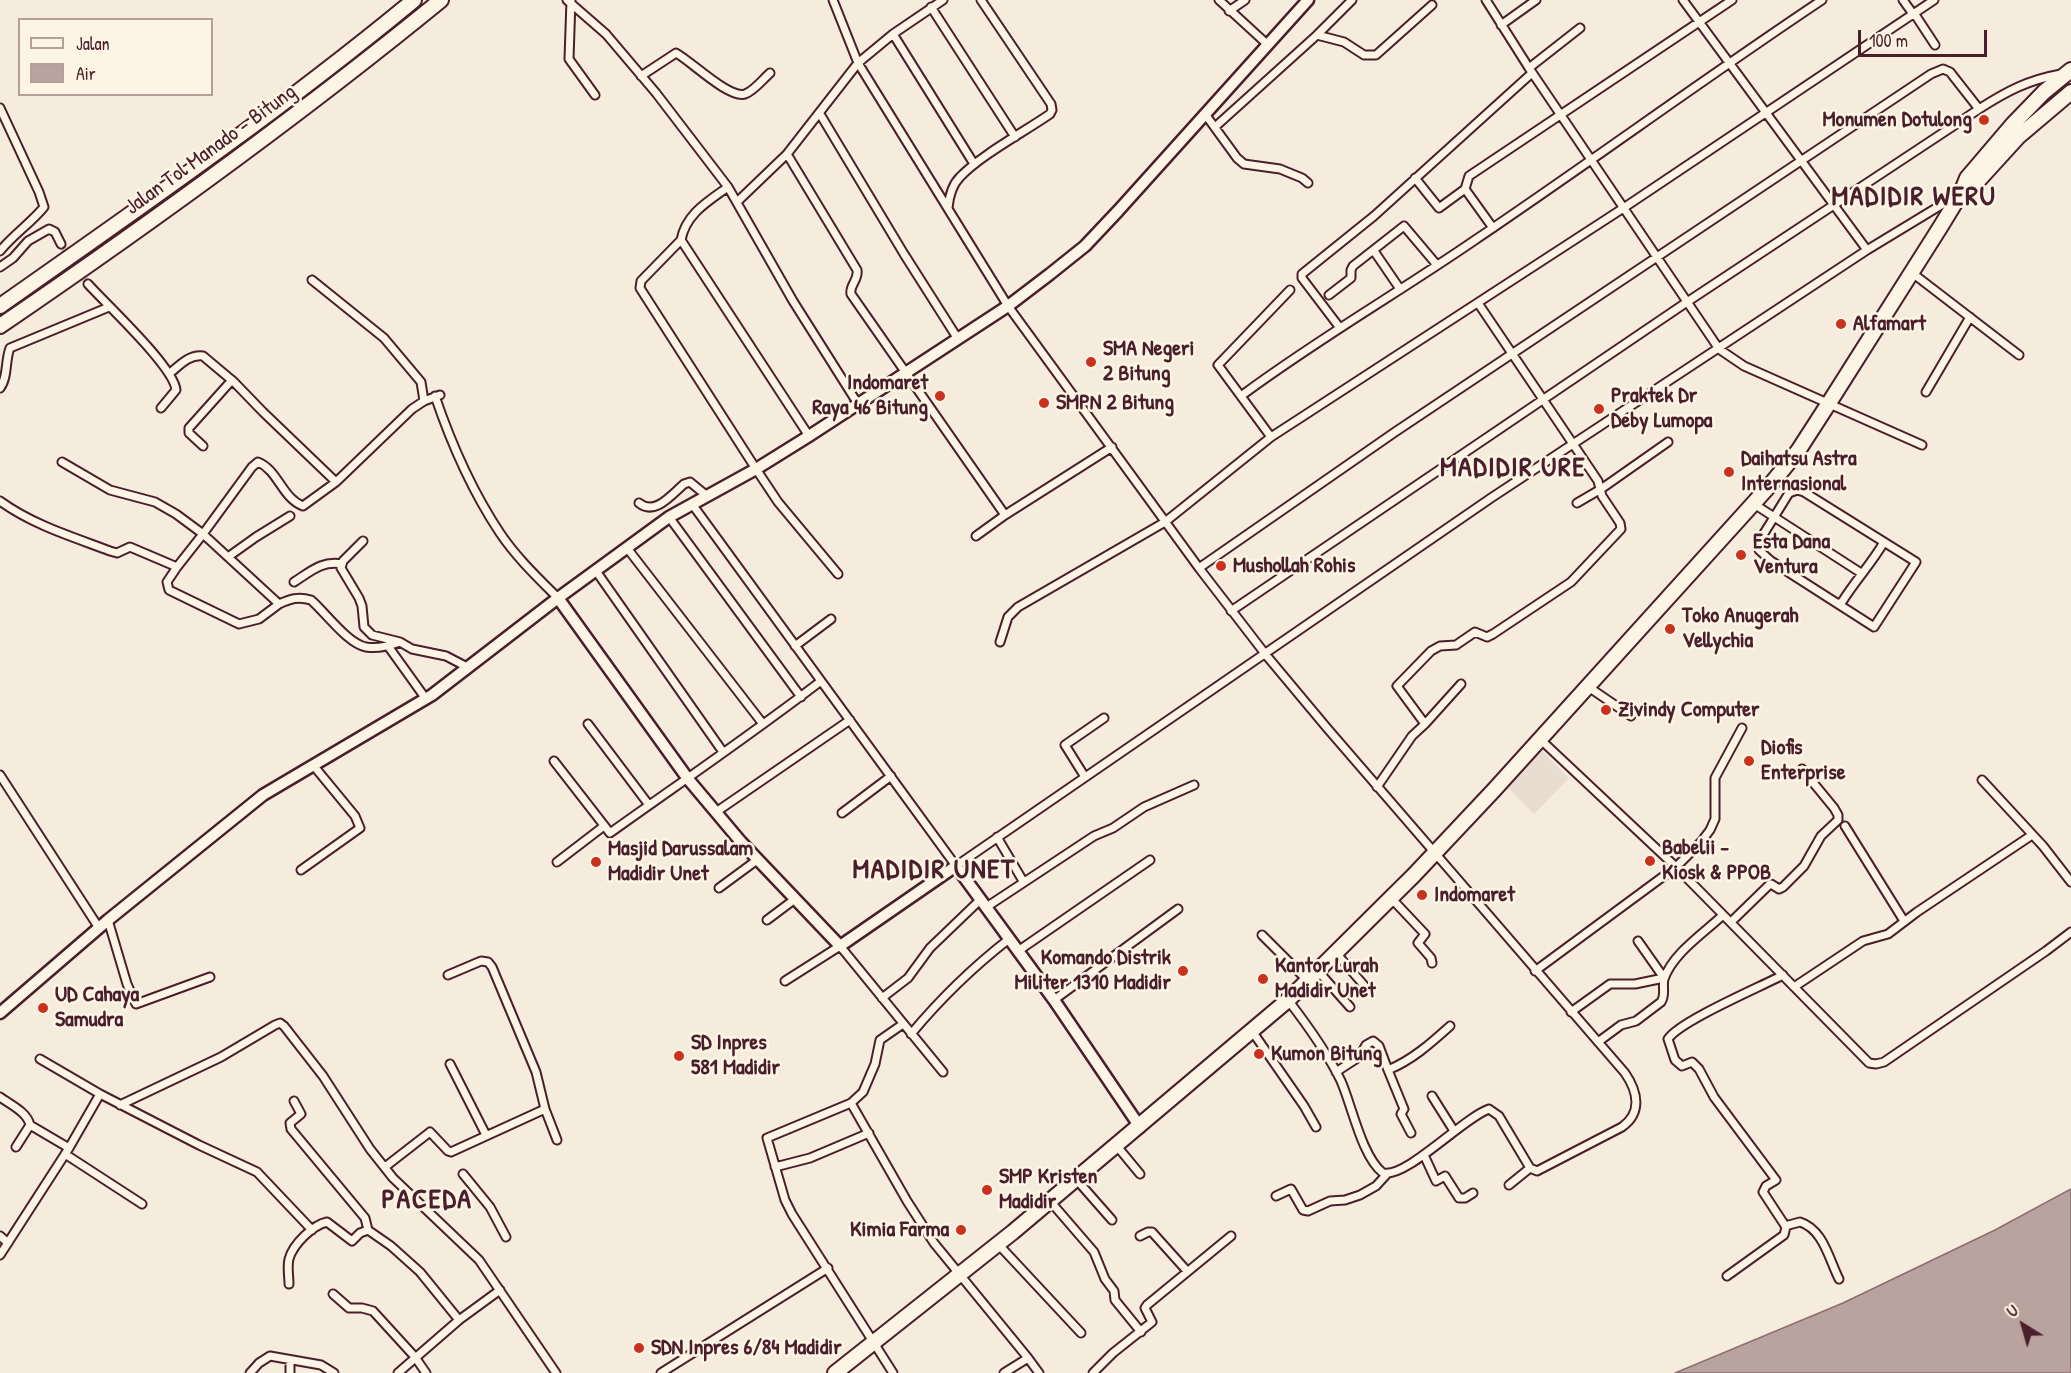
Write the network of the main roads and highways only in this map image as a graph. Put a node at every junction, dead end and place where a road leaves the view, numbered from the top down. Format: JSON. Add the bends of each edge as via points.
{"nodes":[{"id":1,"x":414,"y":0,"type":"edge"},
{"id":2,"x":441,"y":0,"type":"edge"},
{"id":3,"x":2069,"y":71,"type":"edge"},
{"id":4,"x":2071,"y":92,"type":"edge"},
{"id":5,"x":1961,"y":193,"type":"junction"},
{"id":6,"x":0,"y":306,"type":"edge"},
{"id":7,"x":0,"y":326,"type":"edge"},
{"id":8,"x":835,"y":1373,"type":"edge"}],
"edges":[{"from":1,"to":6,"type":"highway","name":"Jalan Tol Manado - Bitung","via":[[229,145]]},
{"from":2,"to":7,"type":"highway","name":"Jalan Tol Manado - Bitung","via":[[238,158]]},
{"from":3,"to":5,"type":"highway","via":[[1997,141],[1967,178]]},
{"from":4,"to":5,"type":"highway","via":[[2025,130],[1977,182]]},
{"from":5,"to":8,"type":"highway","via":[[1798,451],[1434,854],[1288,1000],[998,1244]]}]}
